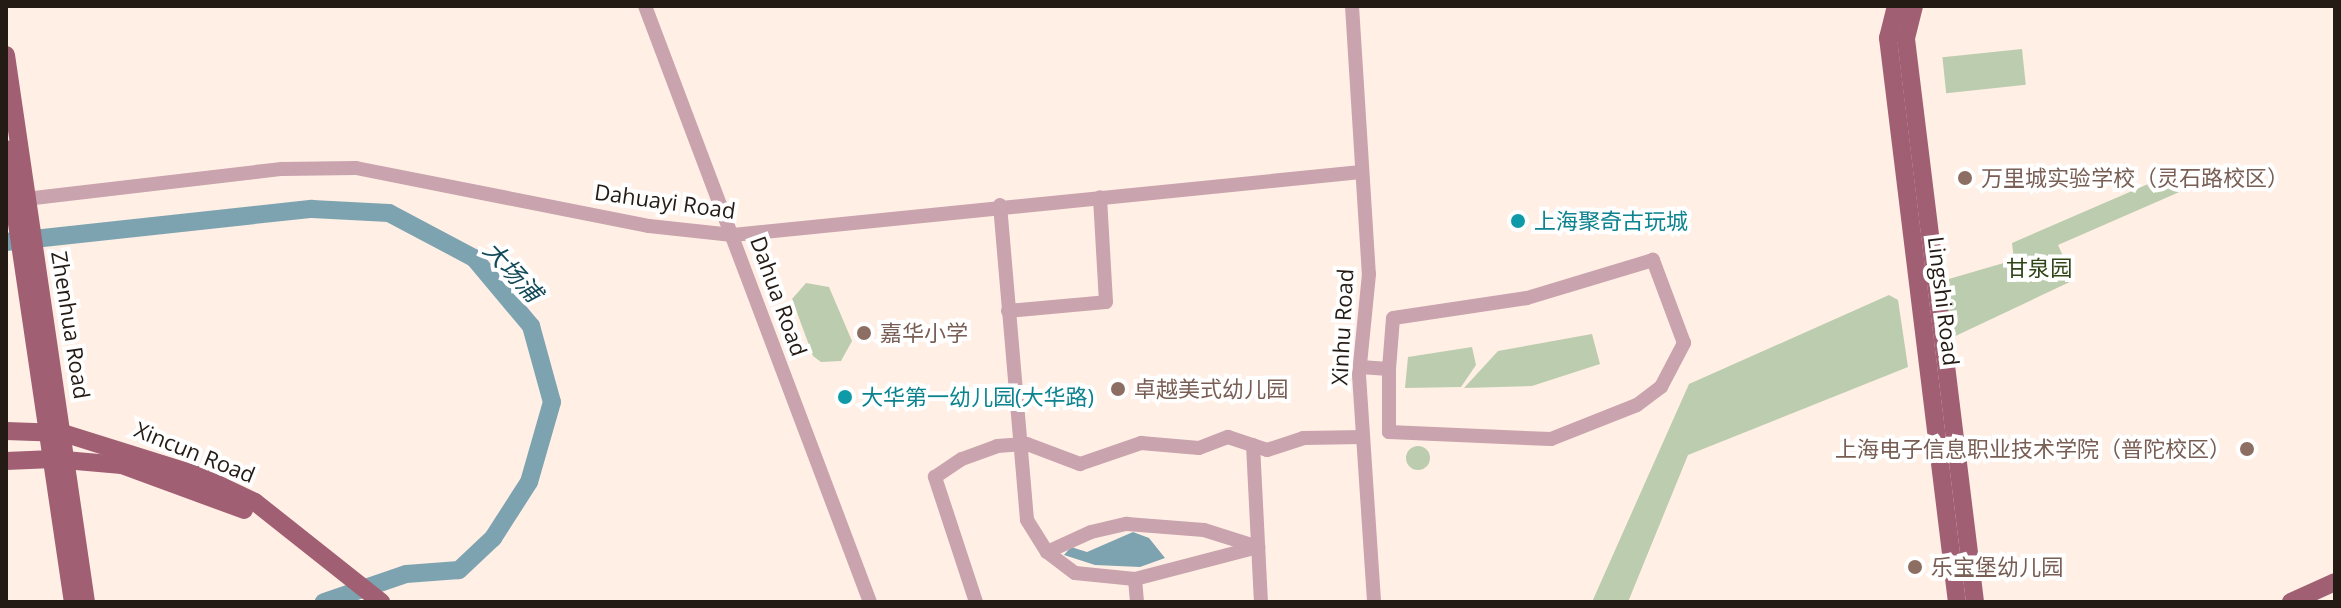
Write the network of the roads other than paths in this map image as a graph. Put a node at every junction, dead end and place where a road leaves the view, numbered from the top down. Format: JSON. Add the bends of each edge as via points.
{"nodes":[{"id":1,"x":645,"y":6,"type":"edge"},
{"id":2,"x":1352,"y":6,"type":"edge"},
{"id":3,"x":1896,"y":6,"type":"edge"},
{"id":4,"x":1914,"y":6,"type":"edge"},
{"id":5,"x":6,"y":55,"type":"edge"},
{"id":6,"x":6,"y":149,"type":"edge"},
{"id":7,"x":1361,"y":172,"type":"junction"},
{"id":8,"x":1100,"y":197,"type":"junction"},
{"id":9,"x":21,"y":201,"type":"junction"},
{"id":10,"x":1000,"y":205,"type":"junction"},
{"id":11,"x":733,"y":235,"type":"junction"},
{"id":12,"x":1008,"y":311,"type":"junction"},
{"id":13,"x":1360,"y":367,"type":"junction"},
{"id":14,"x":1389,"y":369,"type":"junction"},
{"id":15,"x":6,"y":431,"type":"edge"},
{"id":16,"x":55,"y":431,"type":"junction"},
{"id":17,"x":1363,"y":437,"type":"junction"},
{"id":18,"x":1018,"y":444,"type":"junction"},
{"id":19,"x":1253,"y":445,"type":"junction"},
{"id":20,"x":59,"y":459,"type":"junction"},
{"id":21,"x":6,"y":461,"type":"edge"},
{"id":22,"x":1258,"y":547,"type":"junction"},
{"id":23,"x":1047,"y":552,"type":"junction"},
{"id":24,"x":331,"y":566,"type":"junction"},
{"id":25,"x":1135,"y":579,"type":"junction"},
{"id":26,"x":2335,"y":582,"type":"edge"},
{"id":27,"x":73,"y":602,"type":"edge"},
{"id":28,"x":86,"y":602,"type":"edge"},
{"id":29,"x":364,"y":602,"type":"edge"},
{"id":30,"x":381,"y":602,"type":"edge"},
{"id":31,"x":870,"y":602,"type":"edge"},
{"id":32,"x":976,"y":602,"type":"edge"},
{"id":33,"x":1137,"y":602,"type":"edge"},
{"id":34,"x":1261,"y":602,"type":"edge"},
{"id":35,"x":1374,"y":602,"type":"edge"},
{"id":36,"x":1957,"y":602,"type":"edge"},
{"id":37,"x":1975,"y":602,"type":"edge"},
{"id":38,"x":2291,"y":602,"type":"edge"}],
"edges":[{"from":1,"to":11,"type":"street","name":"Dahua Road"},
{"from":2,"to":7,"type":"street","name":"Xinhu Road"},
{"from":3,"to":36,"type":"main road","name":"Lingshi Road","via":[[1888,38]]},
{"from":4,"to":37,"type":"main road","name":"Lingshi Road","via":[[1906,39]]},
{"from":5,"to":9,"type":"main road","name":"Zhenhua Road"},
{"from":6,"to":9,"type":"main road","name":"Zhenhua Road"},
{"from":7,"to":8,"type":"street","name":"Dahuayi Road"},
{"from":7,"to":13,"type":"street","name":"Xinhu Road","via":[[1369,274]]},
{"from":8,"to":10,"type":"street","name":"Dahuayi Road"},
{"from":8,"to":12,"type":"street","via":[[1106,302]]},
{"from":9,"to":11,"type":"street","name":"Dahuayi Road","via":[[282,169],[356,168],[649,226]]},
{"from":9,"to":16,"type":"main road","name":"Zhenhua Road"},
{"from":10,"to":11,"type":"street","name":"Dahuayi Road"},
{"from":10,"to":12,"type":"street"},
{"from":11,"to":31,"type":"street","name":"Dahua Road"},
{"from":12,"to":18,"type":"street"},
{"from":13,"to":14,"type":"street"},
{"from":13,"to":17,"type":"street","name":"Xinhu Road"},
{"from":14,"to":14,"type":"street","via":[[1389,432],[1551,439],[1637,405],[1661,387],[1684,343],[1653,260],[1527,298],[1393,318]]},
{"from":15,"to":16,"type":"main road","name":"Xincun Road"},
{"from":16,"to":20,"type":"main road","name":"Zhenhua Road"},
{"from":16,"to":24,"type":"main road","name":"Xincun Road","via":[[255,502]]},
{"from":17,"to":19,"type":"street","via":[[1303,438],[1267,450]]},
{"from":17,"to":35,"type":"street","name":"Xinhu Road"},
{"from":18,"to":19,"type":"street","via":[[1042,447],[1080,464],[1141,443],[1190,449],[1228,437]]},
{"from":18,"to":23,"type":"street","via":[[1027,520]]},
{"from":18,"to":32,"type":"street","via":[[962,459],[935,477]]},
{"from":19,"to":22,"type":"street"},
{"from":20,"to":21,"type":"main road","name":"Xincun Road"},
{"from":20,"to":24,"type":"main road","name":"Xincun Road","via":[[122,465],[196,489],[252,514]]},
{"from":20,"to":27,"type":"main road","name":"Zhenhua Road"},
{"from":20,"to":28,"type":"main road","name":"Zhenhua Road"},
{"from":22,"to":23,"type":"street","via":[[1204,530],[1127,524]]},
{"from":22,"to":25,"type":"street"},
{"from":22,"to":34,"type":"street"},
{"from":23,"to":25,"type":"street","via":[[1075,573]]},
{"from":24,"to":29,"type":"main road","name":"Xincun Road"},
{"from":24,"to":30,"type":"main road","name":"Xincun Road"},
{"from":25,"to":33,"type":"street"},
{"from":26,"to":38,"type":"main road"}]}
